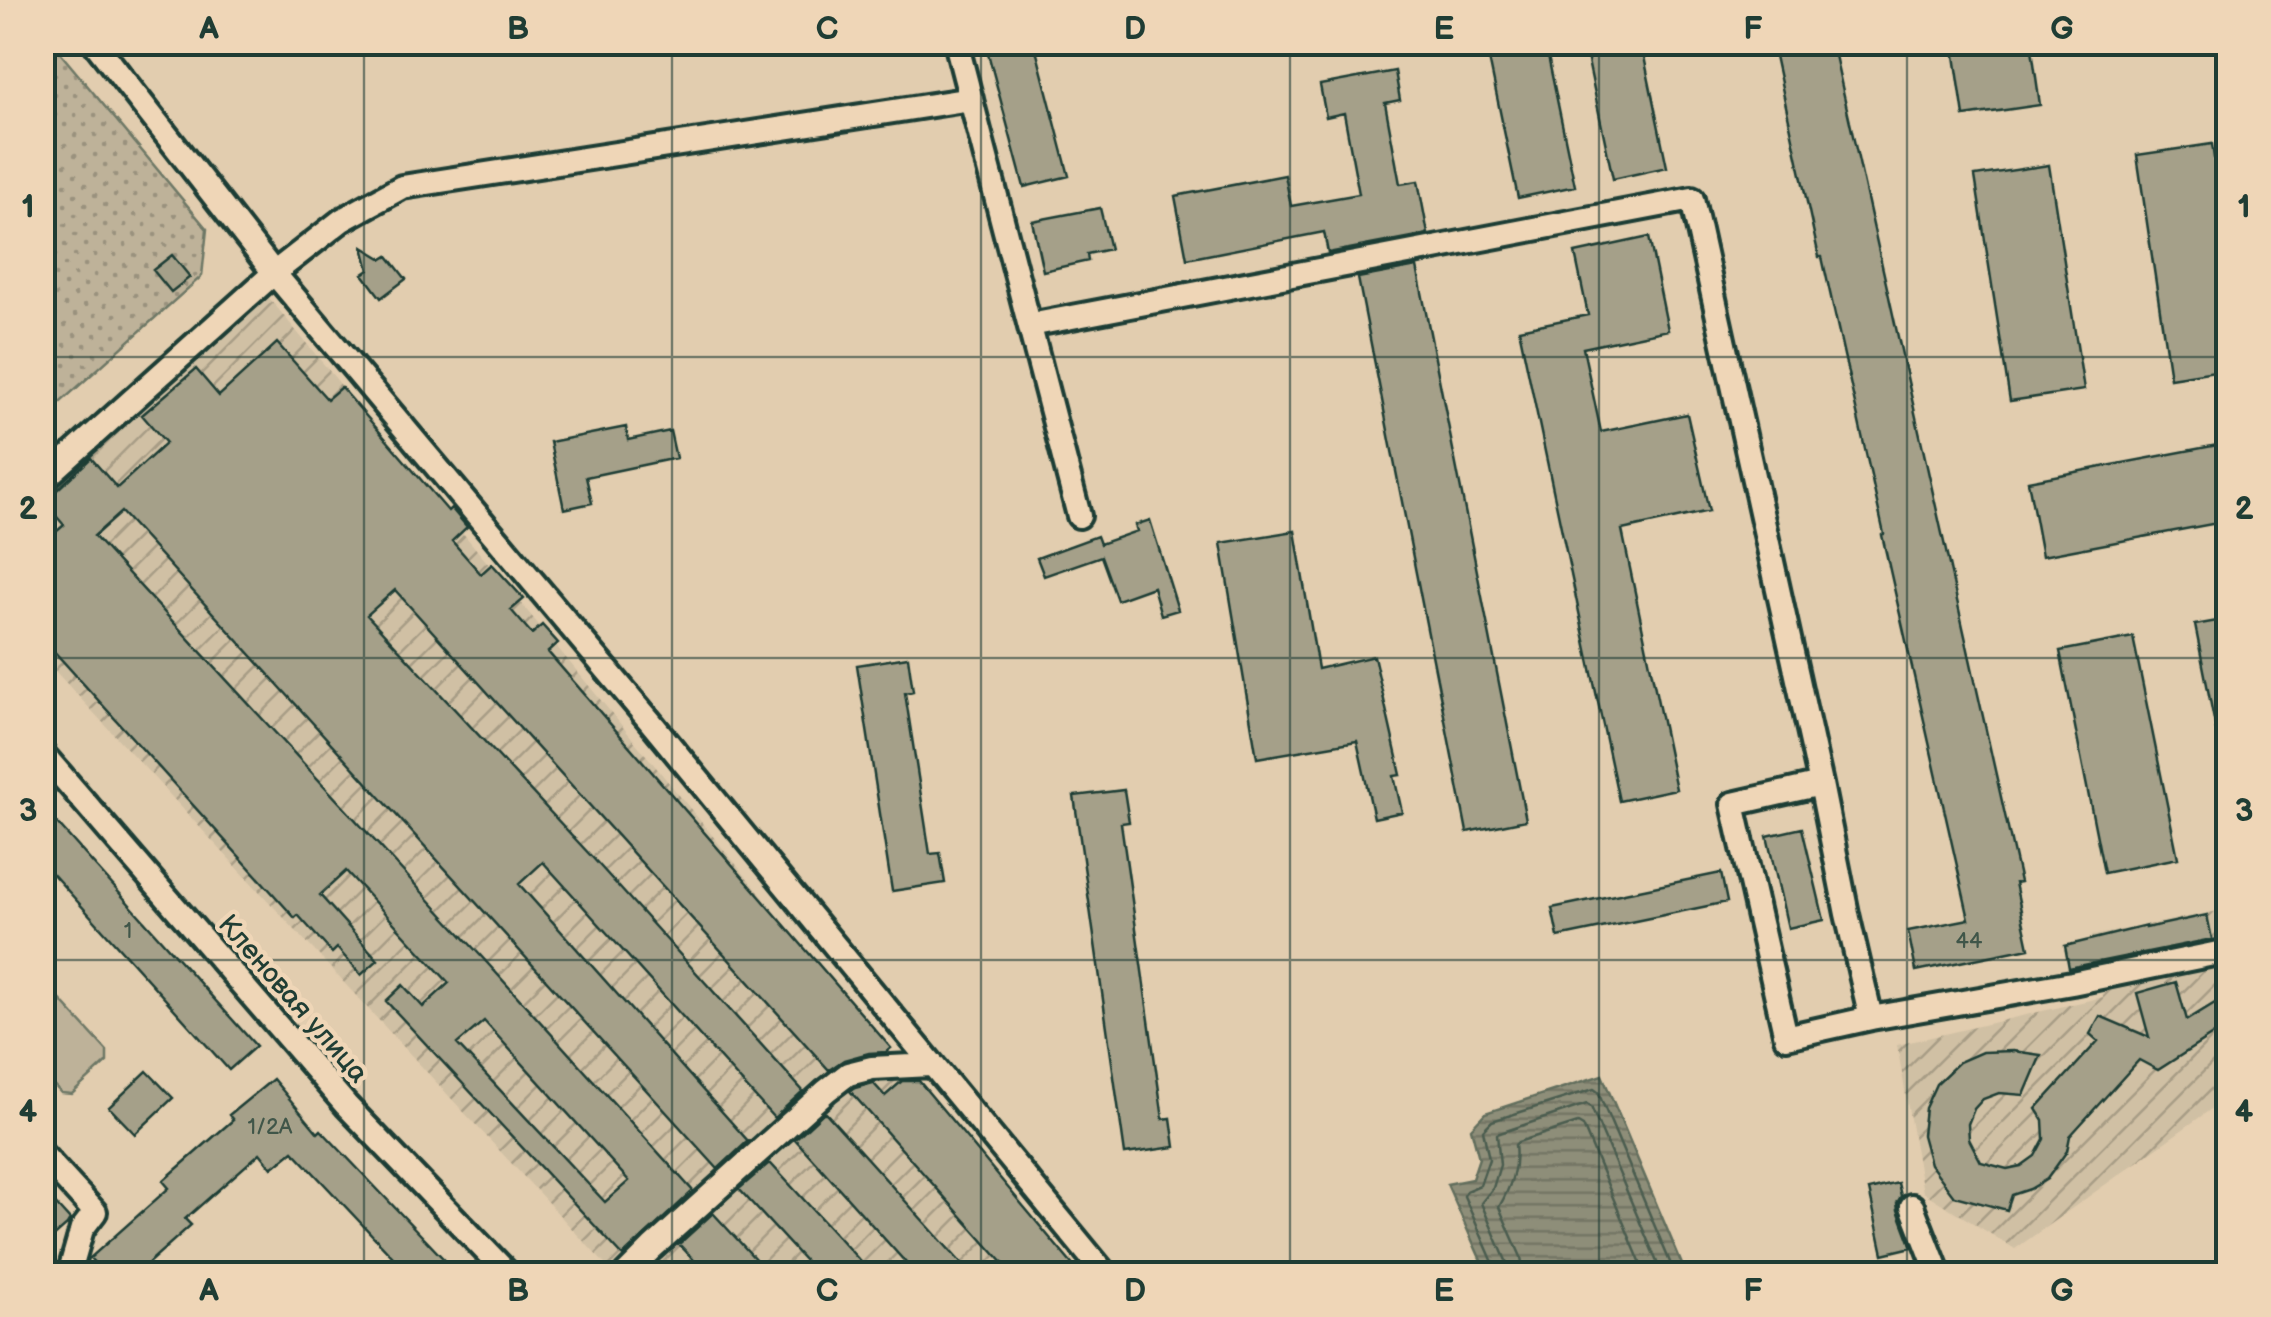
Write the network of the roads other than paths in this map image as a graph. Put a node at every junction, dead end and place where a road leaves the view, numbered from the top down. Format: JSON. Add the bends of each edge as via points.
{"nodes":[{"id":1,"x":94,"y":42,"type":"edge"},
{"id":2,"x":956,"y":42,"type":"edge"},
{"id":3,"x":971,"y":99,"type":"junction"},
{"id":4,"x":274,"y":274,"type":"junction"},
{"id":5,"x":1030,"y":325,"type":"junction"},
{"id":6,"x":42,"y":481,"type":"edge"},
{"id":7,"x":1080,"y":516,"type":"dead end"},
{"id":8,"x":42,"y":753,"type":"edge"},
{"id":9,"x":1820,"y":784,"type":"junction"},
{"id":10,"x":2228,"y":951,"type":"edge"},
{"id":11,"x":1872,"y":1018,"type":"junction"},
{"id":12,"x":931,"y":1065,"type":"junction"},
{"id":13,"x":42,"y":1154,"type":"edge"},
{"id":14,"x":1912,"y":1206,"type":"dead end"},
{"id":15,"x":71,"y":1273,"type":"edge"},
{"id":16,"x":508,"y":1274,"type":"edge"},
{"id":17,"x":626,"y":1274,"type":"edge"},
{"id":18,"x":1104,"y":1274,"type":"edge"},
{"id":19,"x":1934,"y":1274,"type":"edge"}],
"edges":[{"from":1,"to":4,"type":"street"},
{"from":2,"to":3,"type":"street"},
{"from":3,"to":4,"type":"street","via":[[402,187],[342,220]]},
{"from":3,"to":5,"type":"street"},
{"from":4,"to":6,"type":"street"},
{"from":4,"to":12,"type":"street"},
{"from":5,"to":7,"type":"street"},
{"from":5,"to":9,"type":"street","via":[[1692,199]]},
{"from":8,"to":16,"type":"street","name":"Кленовая улица","via":[[346,1105]]},
{"from":9,"to":11,"type":"street"},
{"from":9,"to":11,"type":"street","via":[[1733,804],[1786,1037]]},
{"from":10,"to":11,"type":"street"},
{"from":12,"to":17,"type":"street","via":[[848,1074]]},
{"from":12,"to":18,"type":"street"},
{"from":13,"to":15,"type":"street","via":[[95,1212],[82,1229]]},
{"from":14,"to":19,"type":"street"}]}
